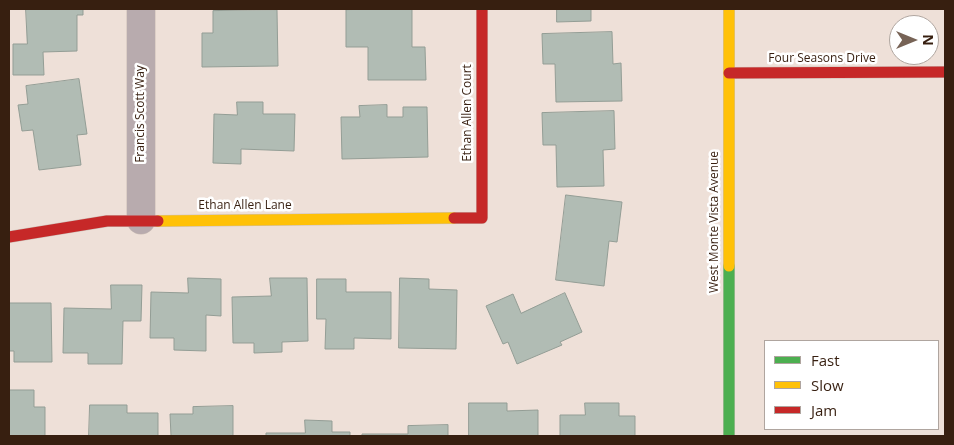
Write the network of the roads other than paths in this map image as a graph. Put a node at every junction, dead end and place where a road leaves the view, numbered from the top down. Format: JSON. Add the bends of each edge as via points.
{"nodes":[{"id":1,"x":141,"y":9,"type":"edge"},
{"id":2,"x":482,"y":9,"type":"edge"},
{"id":3,"x":729,"y":9,"type":"edge"},
{"id":4,"x":945,"y":72,"type":"edge"},
{"id":5,"x":729,"y":73,"type":"junction"},
{"id":6,"x":482,"y":218,"type":"joint"},
{"id":7,"x":141,"y":220,"type":"junction"},
{"id":8,"x":9,"y":237,"type":"edge"},
{"id":9,"x":729,"y":436,"type":"edge"}],
"edges":[{"from":1,"to":7,"type":"street","name":"Francis Scott Way"},
{"from":2,"to":6,"type":"street","name":"Ethan Allen Court"},
{"from":3,"to":5,"type":"street","name":"West Monte Vista Avenue"},
{"from":4,"to":5,"type":"street","name":"Four Seasons Drive"},
{"from":5,"to":9,"type":"street","name":"West Monte Vista Avenue"},
{"from":6,"to":7,"type":"street","name":"Ethan Allen Lane"},
{"from":7,"to":8,"type":"street","name":"Ethan Allen Lane","via":[[70,226]]}]}
